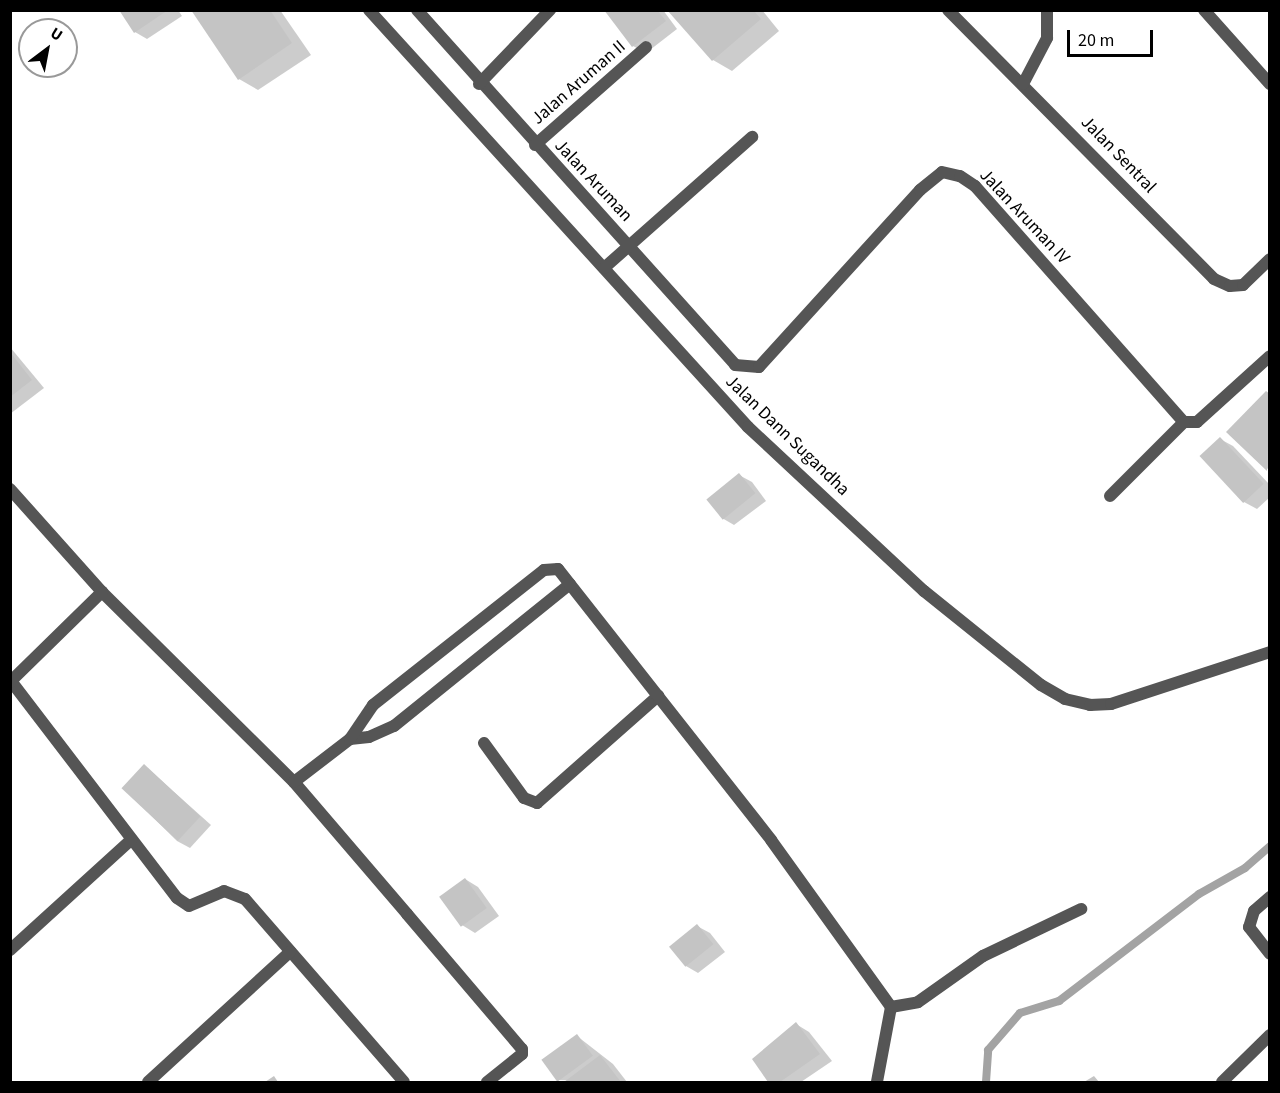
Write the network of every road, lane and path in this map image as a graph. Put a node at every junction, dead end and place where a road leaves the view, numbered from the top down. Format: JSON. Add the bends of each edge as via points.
{"nodes":[{"id":1,"x":369,"y":10,"type":"edge"},
{"id":2,"x":417,"y":10,"type":"edge"},
{"id":3,"x":550,"y":10,"type":"edge"},
{"id":4,"x":948,"y":10,"type":"edge"},
{"id":5,"x":1047,"y":10,"type":"edge"},
{"id":6,"x":1204,"y":10,"type":"edge"},
{"id":7,"x":646,"y":47,"type":"dead end"},
{"id":8,"x":479,"y":84,"type":"junction"},
{"id":9,"x":1023,"y":84,"type":"junction"},
{"id":10,"x":1269,"y":84,"type":"edge"},
{"id":11,"x":752,"y":137,"type":"dead end"},
{"id":12,"x":535,"y":145,"type":"junction"},
{"id":13,"x":628,"y":247,"type":"junction"},
{"id":14,"x":1269,"y":259,"type":"edge"},
{"id":15,"x":604,"y":268,"type":"junction"},
{"id":16,"x":1269,"y":356,"type":"edge"},
{"id":17,"x":748,"y":368,"type":"joint"},
{"id":18,"x":1184,"y":422,"type":"junction"},
{"id":19,"x":12,"y":493,"type":"edge"},
{"id":20,"x":1110,"y":496,"type":"dead end"},
{"id":21,"x":570,"y":585,"type":"junction"},
{"id":22,"x":102,"y":592,"type":"junction"},
{"id":23,"x":1269,"y":652,"type":"edge"},
{"id":24,"x":11,"y":681,"type":"edge"},
{"id":25,"x":658,"y":696,"type":"junction"},
{"id":26,"x":350,"y":739,"type":"junction"},
{"id":27,"x":484,"y":743,"type":"dead end"},
{"id":28,"x":294,"y":782,"type":"junction"},
{"id":29,"x":131,"y":840,"type":"junction"},
{"id":30,"x":1269,"y":897,"type":"edge"},
{"id":31,"x":1081,"y":909,"type":"dead end"},
{"id":32,"x":10,"y":950,"type":"edge"},
{"id":33,"x":290,"y":952,"type":"junction"},
{"id":34,"x":1269,"y":954,"type":"edge"},
{"id":35,"x":891,"y":1006,"type":"junction"},
{"id":36,"x":1269,"y":1035,"type":"edge"},
{"id":37,"x":148,"y":1083,"type":"edge"},
{"id":38,"x":404,"y":1083,"type":"edge"},
{"id":39,"x":487,"y":1083,"type":"edge"},
{"id":40,"x":877,"y":1083,"type":"edge"},
{"id":41,"x":1222,"y":1083,"type":"edge"}],
"edges":[{"from":1,"to":15,"type":"street","name":"Jalan Dann Sugandha"},
{"from":2,"to":8,"type":"street","name":"Jalan Aruman"},
{"from":3,"to":8,"type":"street"},
{"from":4,"to":9,"type":"street","name":"Jalan Sentral"},
{"from":5,"to":9,"type":"street","via":[[1047,38]]},
{"from":6,"to":10,"type":"street"},
{"from":7,"to":12,"type":"street","name":"Jalan Aruman II"},
{"from":8,"to":12,"type":"street","name":"Jalan Aruman"},
{"from":9,"to":14,"type":"street","name":"Jalan Sentral","via":[[1214,279],[1230,286],[1243,285]]},
{"from":11,"to":13,"type":"street"},
{"from":12,"to":13,"type":"street","name":"Jalan Aruman"},
{"from":13,"to":15,"type":"street"},
{"from":13,"to":17,"type":"street","name":"Jalan Aruman","via":[[735,365]]},
{"from":15,"to":23,"type":"street","name":"Jalan Dann Sugandha","via":[[748,427],[924,591],[1041,685],[1065,699],[1089,705],[1111,704]]},
{"from":16,"to":18,"type":"street","via":[[1197,422]]},
{"from":17,"to":18,"type":"street","name":"Jalan Aruman IV","via":[[759,368],[769,358],[920,190],[942,172],[960,176],[975,186]]},
{"from":18,"to":20,"type":"street"},
{"from":19,"to":22,"type":"street"},
{"from":21,"to":25,"type":"street"},
{"from":21,"to":26,"type":"street","via":[[393,726],[369,737]]},
{"from":21,"to":26,"type":"street","via":[[558,569],[544,570],[373,705]]},
{"from":22,"to":24,"type":"street"},
{"from":22,"to":28,"type":"street"},
{"from":24,"to":29,"type":"street"},
{"from":25,"to":27,"type":"street","via":[[537,803],[524,798]]},
{"from":25,"to":35,"type":"street","via":[[771,840]]},
{"from":26,"to":28,"type":"street"},
{"from":28,"to":39,"type":"street","via":[[522,1049],[522,1054]]},
{"from":29,"to":32,"type":"street"},
{"from":29,"to":33,"type":"street","via":[[177,898],[189,906],[224,891],[234,892],[245,899]]},
{"from":30,"to":34,"type":"street","via":[[1254,911],[1249,927]]},
{"from":31,"to":35,"type":"street","via":[[983,956],[918,1002]]},
{"from":33,"to":37,"type":"street"},
{"from":33,"to":38,"type":"street"},
{"from":35,"to":40,"type":"street"},
{"from":36,"to":41,"type":"street"}]}
